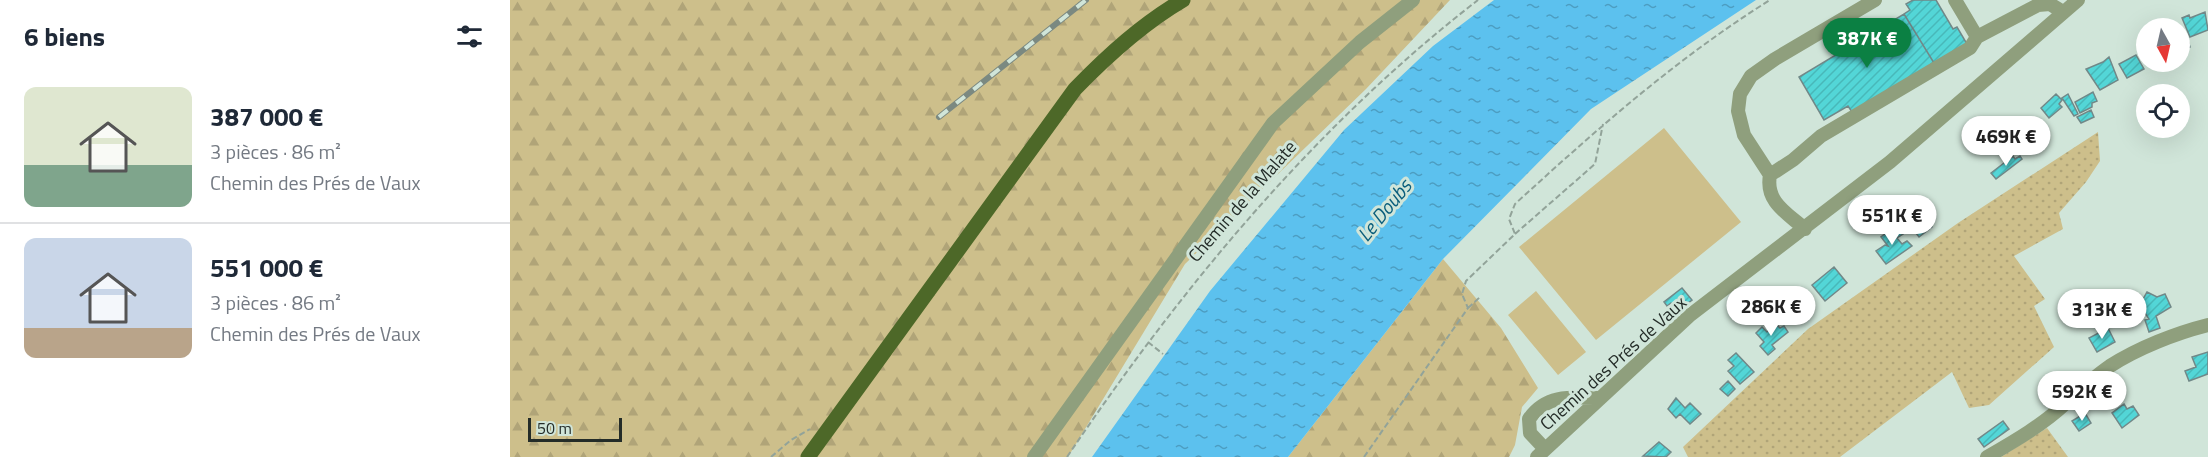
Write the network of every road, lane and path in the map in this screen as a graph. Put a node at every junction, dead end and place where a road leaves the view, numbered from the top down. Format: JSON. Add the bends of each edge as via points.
{"nodes":[{"id":1,"x":1183,"y":0,"type":"edge"},
{"id":2,"x":1413,"y":0,"type":"edge"},
{"id":3,"x":1478,"y":0,"type":"edge"},
{"id":4,"x":1770,"y":0,"type":"edge"},
{"id":5,"x":1875,"y":0,"type":"edge"},
{"id":6,"x":1956,"y":0,"type":"edge"},
{"id":7,"x":2078,"y":0,"type":"edge"},
{"id":8,"x":2063,"y":12,"type":"junction"},
{"id":9,"x":1977,"y":38,"type":"junction"},
{"id":10,"x":1603,"y":124,"type":"junction"},
{"id":11,"x":1770,"y":174,"type":"junction"},
{"id":12,"x":1805,"y":229,"type":"junction"},
{"id":13,"x":1515,"y":234,"type":"junction"},
{"id":14,"x":1480,"y":297,"type":"dead end"},
{"id":15,"x":1468,"y":309,"type":"junction"},
{"id":16,"x":2208,"y":325,"type":"edge"},
{"id":17,"x":1148,"y":342,"type":"junction"},
{"id":18,"x":1163,"y":354,"type":"dead end"},
{"id":19,"x":1600,"y":398,"type":"junction"},
{"id":20,"x":835,"y":421,"type":"junction"},
{"id":21,"x":1541,"y":453,"type":"edge"},
{"id":22,"x":771,"y":457,"type":"edge"},
{"id":23,"x":808,"y":457,"type":"edge"},
{"id":24,"x":1034,"y":457,"type":"edge"},
{"id":25,"x":1067,"y":457,"type":"edge"},
{"id":26,"x":1364,"y":457,"type":"edge"},
{"id":27,"x":1987,"y":457,"type":"edge"}],
"edges":[{"from":1,"to":20,"type":"main road","via":[[1110,52],[1075,89]]},
{"from":2,"to":24,"type":"street","name":"Chemin de la Malate","via":[[1360,42],[1273,123]]},
{"from":3,"to":17,"type":"path","name":"Chemin de la Malate","via":[[1425,41],[1305,155]]},
{"from":4,"to":10,"type":"path","via":[[1736,21]]},
{"from":5,"to":11,"type":"street","via":[[1774,58],[1751,76],[1740,94],[1738,111],[1744,135]]},
{"from":6,"to":9,"type":"street"},
{"from":7,"to":8,"type":"street","name":"Chemin des Prés de Vaux"},
{"from":8,"to":9,"type":"street","via":[[2050,4],[2038,5]]},
{"from":8,"to":12,"type":"street","name":"Chemin des Prés de Vaux","via":[[1928,131]]},
{"from":9,"to":11,"type":"street","via":[[1970,48],[1821,136]]},
{"from":10,"to":13,"type":"path","via":[[1595,164]]},
{"from":10,"to":13,"type":"path","via":[[1515,204],[1509,219]]},
{"from":11,"to":12,"type":"street","via":[[1768,185],[1773,202]]},
{"from":12,"to":19,"type":"street","name":"Chemin des Prés de Vaux","via":[[1689,316]]},
{"from":13,"to":15,"type":"path","via":[[1466,281],[1462,294]]},
{"from":14,"to":15,"type":"path"},
{"from":15,"to":26,"type":"path"},
{"from":16,"to":27,"type":"street","via":[[2112,365],[2031,430]]},
{"from":17,"to":18,"type":"path"},
{"from":17,"to":25,"type":"path","name":"Chemin de la Malate"},
{"from":19,"to":21,"type":"street","name":"Chemin des Prés de Vaux"},
{"from":19,"to":21,"type":"street","via":[[1550,400],[1537,408],[1529,419],[1530,433]]},
{"from":20,"to":22,"type":"path","via":[[826,420],[790,440]]},
{"from":20,"to":23,"type":"main road"}]}
